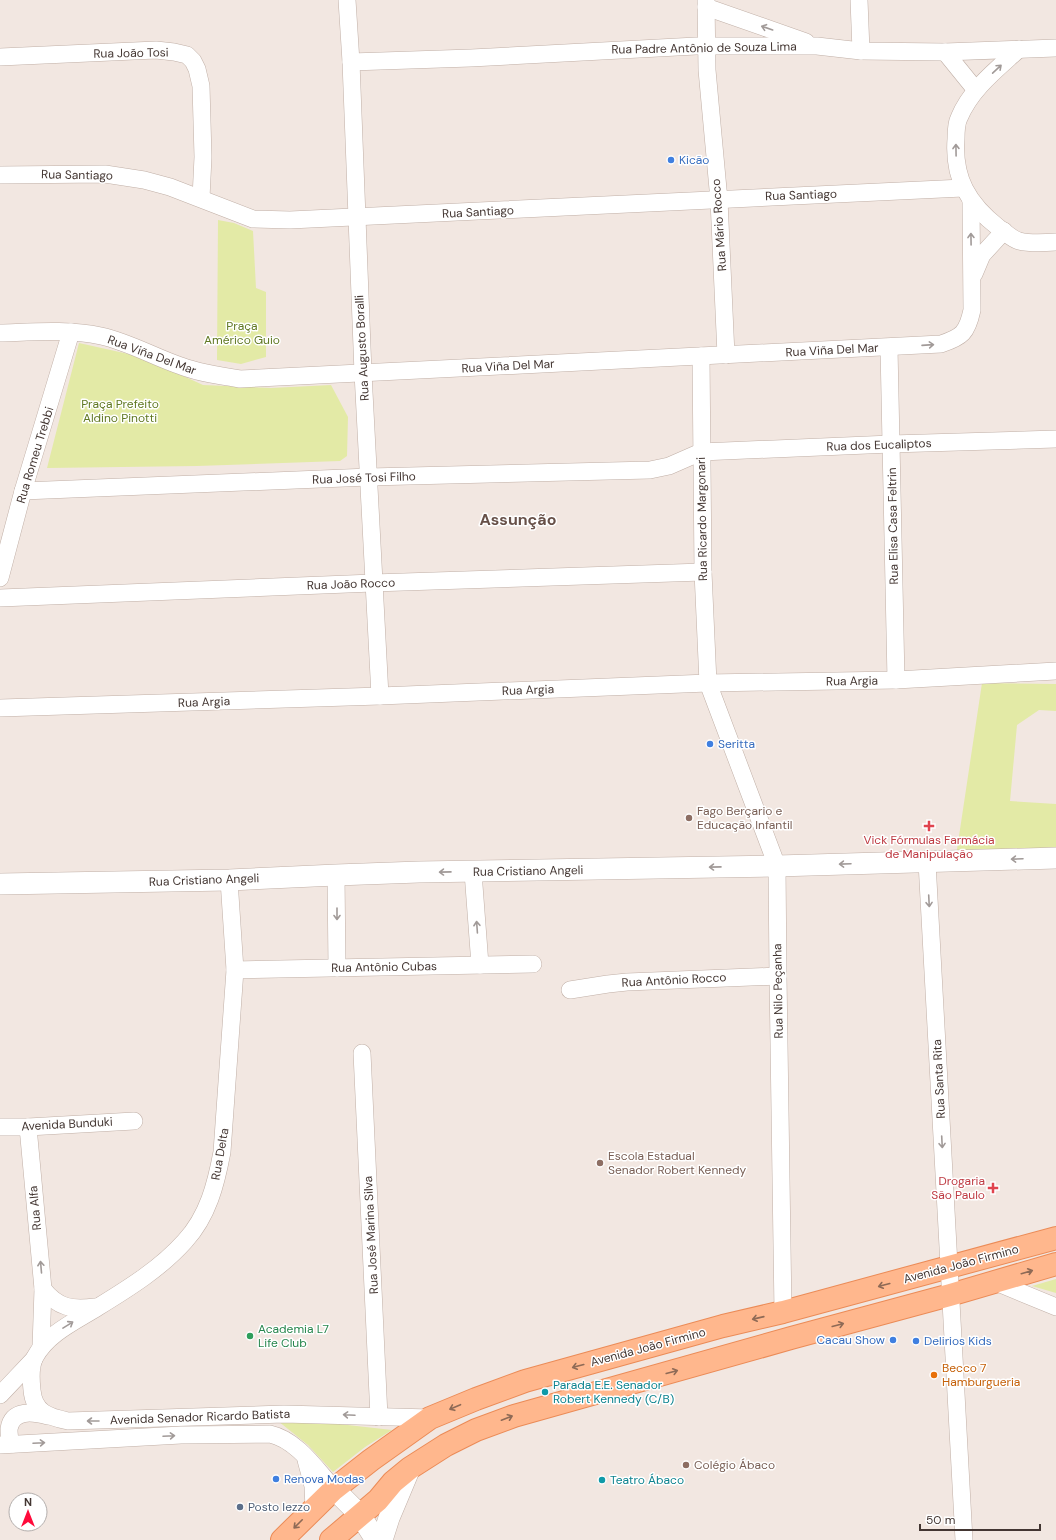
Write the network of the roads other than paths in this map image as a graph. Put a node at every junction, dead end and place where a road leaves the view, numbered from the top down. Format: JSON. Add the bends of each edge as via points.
{"nodes":[{"id":1,"x":347,"y":0,"type":"edge"},
{"id":2,"x":859,"y":0,"type":"edge"},
{"id":3,"x":706,"y":3,"type":"edge"},
{"id":4,"x":707,"y":46,"type":"junction"},
{"id":5,"x":817,"y":46,"type":"junction"},
{"id":6,"x":1056,"y":48,"type":"edge"},
{"id":7,"x":1019,"y":49,"type":"junction"},
{"id":8,"x":861,"y":51,"type":"junction"},
{"id":9,"x":945,"y":52,"type":"junction"},
{"id":10,"x":0,"y":57,"type":"edge"},
{"id":11,"x":351,"y":62,"type":"junction"},
{"id":12,"x":976,"y":89,"type":"junction"},
{"id":13,"x":0,"y":175,"type":"edge"},
{"id":14,"x":967,"y":194,"type":"junction"},
{"id":15,"x":201,"y":198,"type":"junction"},
{"id":16,"x":719,"y":200,"type":"junction"},
{"id":17,"x":356,"y":217,"type":"junction"},
{"id":18,"x":1004,"y":231,"type":"junction"},
{"id":19,"x":1056,"y":242,"type":"edge"},
{"id":20,"x":972,"y":278,"type":"junction"},
{"id":21,"x":71,"y":332,"type":"junction"},
{"id":22,"x":0,"y":333,"type":"edge"},
{"id":23,"x":889,"y":348,"type":"junction"},
{"id":24,"x":726,"y":355,"type":"junction"},
{"id":25,"x":701,"y":356,"type":"junction"},
{"id":26,"x":363,"y":373,"type":"junction"},
{"id":27,"x":1056,"y":439,"type":"edge"},
{"id":28,"x":891,"y":444,"type":"junction"},
{"id":29,"x":701,"y":452,"type":"junction"},
{"id":30,"x":369,"y":477,"type":"junction"},
{"id":31,"x":23,"y":491,"type":"junction"},
{"id":32,"x":703,"y":572,"type":"junction"},
{"id":33,"x":0,"y":578,"type":"edge"},
{"id":34,"x":374,"y":583,"type":"junction"},
{"id":35,"x":0,"y":598,"type":"edge"},
{"id":36,"x":1056,"y":671,"type":"edge"},
{"id":37,"x":896,"y":680,"type":"junction"},
{"id":38,"x":708,"y":683,"type":"junction"},
{"id":39,"x":380,"y":696,"type":"junction"},
{"id":40,"x":0,"y":708,"type":"edge"},
{"id":41,"x":1056,"y":858,"type":"edge"},
{"id":42,"x":927,"y":862,"type":"junction"},
{"id":43,"x":777,"y":866,"type":"junction"},
{"id":44,"x":473,"y":872,"type":"junction"},
{"id":45,"x":336,"y":875,"type":"junction"},
{"id":46,"x":230,"y":880,"type":"junction"},
{"id":47,"x":0,"y":884,"type":"edge"},
{"id":48,"x":533,"y":964,"type":"dead end"},
{"id":49,"x":480,"y":966,"type":"junction"},
{"id":50,"x":337,"y":968,"type":"junction"},
{"id":51,"x":235,"y":970,"type":"junction"},
{"id":52,"x":778,"y":976,"type":"junction"},
{"id":53,"x":570,"y":990,"type":"dead end"},
{"id":54,"x":362,"y":1053,"type":"dead end"},
{"id":55,"x":134,"y":1120,"type":"dead end"},
{"id":56,"x":0,"y":1127,"type":"edge"},
{"id":57,"x":28,"y":1127,"type":"junction"},
{"id":58,"x":1056,"y":1238,"type":"edge"},
{"id":59,"x":1056,"y":1264,"type":"edge"},
{"id":60,"x":949,"y":1268,"type":"junction"},
{"id":61,"x":993,"y":1282,"type":"junction"},
{"id":62,"x":43,"y":1289,"type":"junction"},
{"id":63,"x":950,"y":1295,"type":"junction"},
{"id":64,"x":99,"y":1307,"type":"junction"},
{"id":65,"x":1056,"y":1307,"type":"edge"},
{"id":66,"x":783,"y":1312,"type":"junction"},
{"id":67,"x":37,"y":1353,"type":"junction"},
{"id":68,"x":0,"y":1395,"type":"edge"},
{"id":69,"x":48,"y":1416,"type":"junction"},
{"id":70,"x":379,"y":1417,"type":"junction"},
{"id":71,"x":430,"y":1418,"type":"junction"},
{"id":72,"x":7,"y":1444,"type":"edge"},
{"id":73,"x":306,"y":1458,"type":"junction"},
{"id":74,"x":410,"y":1468,"type":"junction"},
{"id":75,"x":334,"y":1489,"type":"junction"},
{"id":76,"x":314,"y":1509,"type":"junction"},
{"id":77,"x":360,"y":1515,"type":"junction"},
{"id":78,"x":282,"y":1540,"type":"edge"},
{"id":79,"x":331,"y":1540,"type":"edge"},
{"id":80,"x":376,"y":1540,"type":"edge"},
{"id":81,"x":382,"y":1540,"type":"edge"},
{"id":82,"x":964,"y":1540,"type":"edge"}],
"edges":[{"from":1,"to":11,"type":"street","name":"Rua Augusto Boralli"},
{"from":2,"to":8,"type":"street"},
{"from":3,"to":4,"type":"street","name":"Rua Mário Rocco"},
{"from":5,"to":3,"type":"street","one_way":true},
{"from":4,"to":5,"type":"street","name":"Rua Padre Antônio de Souza Lima"},
{"from":4,"to":11,"type":"street","name":"Rua Padre Antônio de Souza Lima"},
{"from":4,"to":16,"type":"street","name":"Rua Mário Rocco"},
{"from":5,"to":8,"type":"street","name":"Rua Padre Antônio de Souza Lima"},
{"from":6,"to":7,"type":"street","name":"Rua Padre Antônio de Souza Lima"},
{"from":7,"to":9,"type":"street","name":"Rua Padre Antônio de Souza Lima"},
{"from":12,"to":7,"type":"street","one_way":true},
{"from":8,"to":9,"type":"street","name":"Rua Padre Antônio de Souza Lima"},
{"from":9,"to":12,"type":"street"},
{"from":10,"to":15,"type":"street","name":"Rua João Tosi","via":[[156,50],[187,55],[197,69],[201,86]]},
{"from":11,"to":17,"type":"street","name":"Rua Augusto Boralli"},
{"from":14,"to":12,"type":"street","one_way":true,"via":[[958,174],[955,150],[957,126],[958,119]]},
{"from":13,"to":15,"type":"street","name":"Rua Santiago","via":[[105,174],[144,180]]},
{"from":14,"to":16,"type":"street","name":"Rua Santiago","via":[[741,197]]},
{"from":14,"to":18,"type":"street","via":[[986,218]]},
{"from":20,"to":14,"type":"street","name":"Rua Viña Del Mar","one_way":true},
{"from":15,"to":17,"type":"street","name":"Rua Santiago","via":[[253,219]]},
{"from":16,"to":17,"type":"street","name":"Rua Santiago"},
{"from":16,"to":24,"type":"street","name":"Rua Mário Rocco"},
{"from":17,"to":26,"type":"street","name":"Rua Augusto Boralli"},
{"from":18,"to":19,"type":"street","via":[[1018,240],[1036,243]]},
{"from":18,"to":20,"type":"street","name":"Rua Viña Del Mar","via":[[982,255]]},
{"from":23,"to":20,"type":"street","name":"Rua Viña Del Mar","one_way":true,"via":[[940,344],[954,340],[964,333],[972,310]]},
{"from":21,"to":22,"type":"street","name":"Rua Viña Del Mar"},
{"from":21,"to":26,"type":"street","name":"Rua Viña Del Mar","via":[[119,341],[179,366],[240,379]]},
{"from":21,"to":31,"type":"street","name":"Rua Romeu Trebbi"},
{"from":23,"to":24,"type":"street","name":"Rua Viña Del Mar"},
{"from":23,"to":28,"type":"street","name":"Rua Elisa Casa Feltrin"},
{"from":24,"to":25,"type":"street","name":"Rua Viña Del Mar"},
{"from":25,"to":26,"type":"street","name":"Rua Viña Del Mar"},
{"from":25,"to":29,"type":"street","name":"Rua Ricardo Margonari"},
{"from":26,"to":30,"type":"street","name":"Rua Augusto Boralli"},
{"from":27,"to":28,"type":"street","name":"Rua dos Eucaliptos"},
{"from":28,"to":29,"type":"street","name":"Rua dos Eucaliptos"},
{"from":28,"to":37,"type":"street","name":"Rua Elisa Casa Feltrin"},
{"from":29,"to":30,"type":"street","name":"Rua José Tosi Filho","via":[[669,466],[650,470]]},
{"from":29,"to":32,"type":"street","name":"Rua Ricardo Margonari"},
{"from":30,"to":31,"type":"street","name":"Rua José Tosi Filho"},
{"from":30,"to":34,"type":"street","name":"Rua Augusto Boralli"},
{"from":31,"to":33,"type":"street","name":"Rua Romeu Trebbi"},
{"from":32,"to":34,"type":"street","name":"Rua João Rocco"},
{"from":32,"to":38,"type":"street","name":"Rua Ricardo Margonari"},
{"from":34,"to":35,"type":"street","name":"Rua João Rocco"},
{"from":34,"to":39,"type":"street","name":"Rua Augusto Boralli"},
{"from":36,"to":37,"type":"street","name":"Rua Argia"},
{"from":37,"to":38,"type":"street","name":"Rua Argia"},
{"from":38,"to":39,"type":"street","name":"Rua Argia"},
{"from":38,"to":43,"type":"street","name":"Rua Nilo Peçanha"},
{"from":39,"to":40,"type":"street","name":"Rua Argia"},
{"from":41,"to":42,"type":"street","name":"Rua Cristiano Angeli","one_way":true},
{"from":42,"to":43,"type":"street","name":"Rua Cristiano Angeli","one_way":true},
{"from":42,"to":60,"type":"street","name":"Rua Santa Rita","one_way":true},
{"from":43,"to":44,"type":"street","name":"Rua Cristiano Angeli","one_way":true},
{"from":43,"to":52,"type":"street","name":"Rua Nilo Peçanha"},
{"from":44,"to":45,"type":"street","name":"Rua Cristiano Angeli","one_way":true},
{"from":49,"to":44,"type":"street","one_way":true},
{"from":45,"to":46,"type":"street","name":"Rua Cristiano Angeli"},
{"from":45,"to":50,"type":"street","one_way":true},
{"from":46,"to":47,"type":"street","name":"Rua Cristiano Angeli"},
{"from":46,"to":51,"type":"street","name":"Rua Delta"},
{"from":48,"to":49,"type":"street","name":"Rua Antônio Cubas"},
{"from":49,"to":50,"type":"street","name":"Rua Antônio Cubas"},
{"from":50,"to":51,"type":"street","name":"Rua Antônio Cubas"},
{"from":51,"to":64,"type":"street","name":"Rua Delta","via":[[225,1123],[219,1170],[210,1200],[187,1239],[170,1258]]},
{"from":52,"to":53,"type":"street","name":"Rua Antônio Rocco","via":[[627,982]]},
{"from":52,"to":66,"type":"street","name":"Rua Nilo Peçanha"},
{"from":54,"to":70,"type":"street","name":"Rua José Marina Silva"},
{"from":55,"to":57,"type":"street","name":"Avenida Bunduki"},
{"from":56,"to":57,"type":"street","name":"Avenida Bunduki"},
{"from":62,"to":57,"type":"street","name":"Rua Alfa","one_way":true},
{"from":58,"to":60,"type":"main road","name":"Avenida João Firmino"},
{"from":61,"to":59,"type":"main road","name":"Avenida João Firmino","one_way":true},
{"from":60,"to":63,"type":"street","name":"Rua Santa Rita"},
{"from":60,"to":66,"type":"main road","name":"Avenida João Firmino","one_way":true},
{"from":61,"to":63,"type":"main road","name":"Avenida João Firmino"},
{"from":61,"to":65,"type":"street"},
{"from":62,"to":64,"type":"street","via":[[52,1300],[63,1306],[84,1309]]},
{"from":62,"to":67,"type":"street","name":"Rua Alfa"},
{"from":74,"to":63,"type":"main road","name":"Avenida João Firmino","one_way":true,"via":[[446,1445],[476,1430],[514,1416]]},
{"from":63,"to":82,"type":"street","name":"Rua Santa Rita"},
{"from":67,"to":64,"type":"street","name":"Rua Delta","one_way":true,"via":[[60,1330]]},
{"from":66,"to":71,"type":"main road","name":"Avenida João Firmino","one_way":true,"via":[[525,1380]]},
{"from":67,"to":68,"type":"street","name":"Rua Delta"},
{"from":67,"to":69,"type":"street","via":[[31,1383],[32,1394],[40,1411]]},
{"from":70,"to":69,"type":"street","name":"Avenida Senador Ricardo Batista","one_way":true,"via":[[284,1414],[68,1421]]},
{"from":69,"to":72,"type":"street","name":"Avenida Senador Ricardo Batista","via":[[20,1414],[11,1424],[11,1441]]},
{"from":70,"to":71,"type":"street","name":"Avenida Senador Ricardo Batista"},
{"from":71,"to":75,"type":"main road","name":"Avenida João Firmino"},
{"from":72,"to":73,"type":"street","name":"Avenida Senador Ricardo Batista","one_way":true,"via":[[264,1433],[282,1437]]},
{"from":73,"to":75,"type":"street","name":"Avenida Senador Ricardo Batista"},
{"from":73,"to":76,"type":"street","via":[[313,1486]]},
{"from":74,"to":77,"type":"main road","name":"Avenida João Firmino"},
{"from":74,"to":81,"type":"street"},
{"from":75,"to":76,"type":"main road","name":"Avenida João Firmino"},
{"from":75,"to":77,"type":"street"},
{"from":76,"to":78,"type":"main road","name":"Avenida João Firmino","one_way":true},
{"from":77,"to":79,"type":"main road","name":"Avenida João Firmino"},
{"from":77,"to":80,"type":"street"}]}
